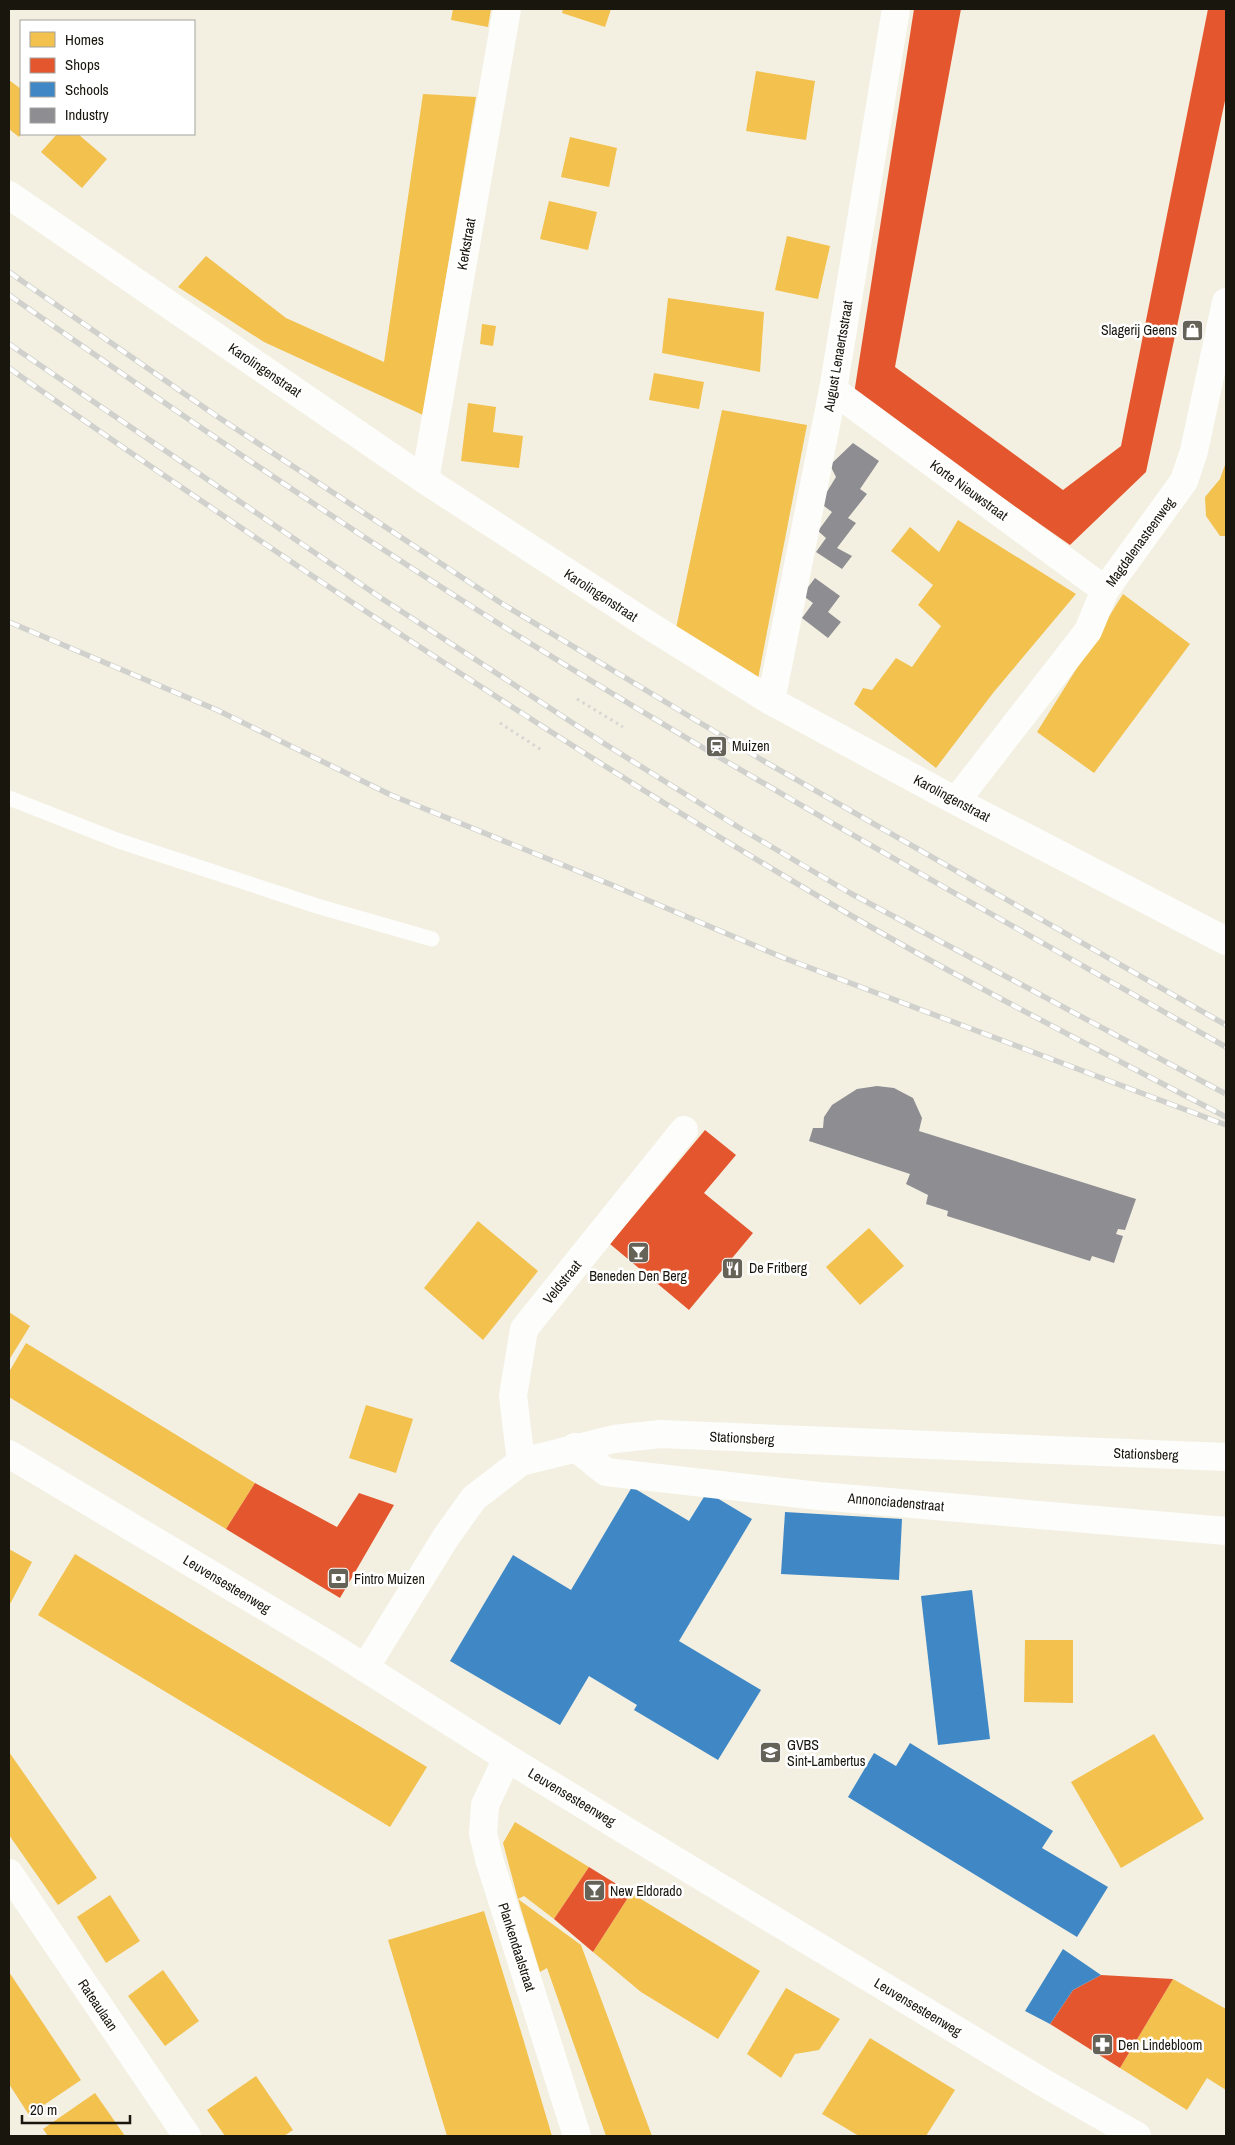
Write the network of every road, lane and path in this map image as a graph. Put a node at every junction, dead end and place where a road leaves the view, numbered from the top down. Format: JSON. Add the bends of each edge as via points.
{"nodes":[{"id":1,"x":507,"y":9,"type":"edge"},
{"id":2,"x":896,"y":9,"type":"edge"},
{"id":3,"x":9,"y":195,"type":"edge"},
{"id":4,"x":1226,"y":302,"type":"edge"},
{"id":5,"x":833,"y":390,"type":"junction"},
{"id":6,"x":425,"y":480,"type":"junction"},
{"id":7,"x":1105,"y":590,"type":"junction"},
{"id":8,"x":577,"y":699,"type":"dead end"},
{"id":9,"x":771,"y":701,"type":"junction"},
{"id":10,"x":500,"y":722,"type":"dead end"},
{"id":11,"x":622,"y":727,"type":"dead end"},
{"id":12,"x":544,"y":751,"type":"dead end"},
{"id":13,"x":9,"y":798,"type":"edge"},
{"id":14,"x":956,"y":800,"type":"junction"},
{"id":15,"x":432,"y":939,"type":"dead end"},
{"id":16,"x":1226,"y":941,"type":"edge"},
{"id":17,"x":684,"y":1130,"type":"dead end"},
{"id":18,"x":575,"y":1447,"type":"junction"},
{"id":19,"x":9,"y":1454,"type":"edge"},
{"id":20,"x":1226,"y":1457,"type":"edge"},
{"id":21,"x":521,"y":1462,"type":"junction"},
{"id":22,"x":1226,"y":1531,"type":"edge"},
{"id":23,"x":365,"y":1668,"type":"junction"},
{"id":24,"x":507,"y":1758,"type":"junction"},
{"id":25,"x":9,"y":1873,"type":"edge"},
{"id":26,"x":187,"y":2136,"type":"edge"},
{"id":27,"x":577,"y":2136,"type":"edge"},
{"id":28,"x":1137,"y":2136,"type":"edge"}],
"edges":[{"from":1,"to":6,"type":"street","name":"Kerkstraat"},
{"from":2,"to":5,"type":"street","name":"August Lenaertsstraat"},
{"from":3,"to":6,"type":"street","name":"Karolingenstraat"},
{"from":4,"to":7,"type":"street","name":"Magdalenasteenweg","via":[[1194,451],[1184,481]]},
{"from":5,"to":7,"type":"street","name":"Korte Nieuwstraat"},
{"from":5,"to":9,"type":"street","name":"August Lenaertsstraat"},
{"from":6,"to":9,"type":"street","name":"Karolingenstraat"},
{"from":7,"to":14,"type":"street","name":"Magdalenasteenweg","via":[[1088,631]]},
{"from":8,"to":11,"type":"path"},
{"from":9,"to":14,"type":"street","name":"Karolingenstraat"},
{"from":10,"to":12,"type":"path"},
{"from":13,"to":15,"type":"lane","via":[[148,850],[317,906]]},
{"from":14,"to":16,"type":"street","name":"Karolingenstraat"},
{"from":17,"to":21,"type":"street","name":"Veldstraat","via":[[524,1329],[513,1396]]},
{"from":18,"to":20,"type":"street","name":"Stationsberg","via":[[660,1434]]},
{"from":18,"to":21,"type":"street","name":"Stationsberg"},
{"from":18,"to":22,"type":"street","name":"Annonciadenstraat","via":[[606,1472],[819,1496]]},
{"from":19,"to":23,"type":"street","name":"Leuvensesteenweg"},
{"from":21,"to":23,"type":"street","name":"Stationsberg","via":[[474,1498],[446,1537]]},
{"from":23,"to":24,"type":"street","name":"Leuvensesteenweg"},
{"from":24,"to":27,"type":"street","name":"Plankendaalstraat","via":[[485,1805],[482,1833]]},
{"from":24,"to":28,"type":"street","name":"Leuvensesteenweg"},
{"from":25,"to":26,"type":"street","name":"Rateaulaan"}]}
